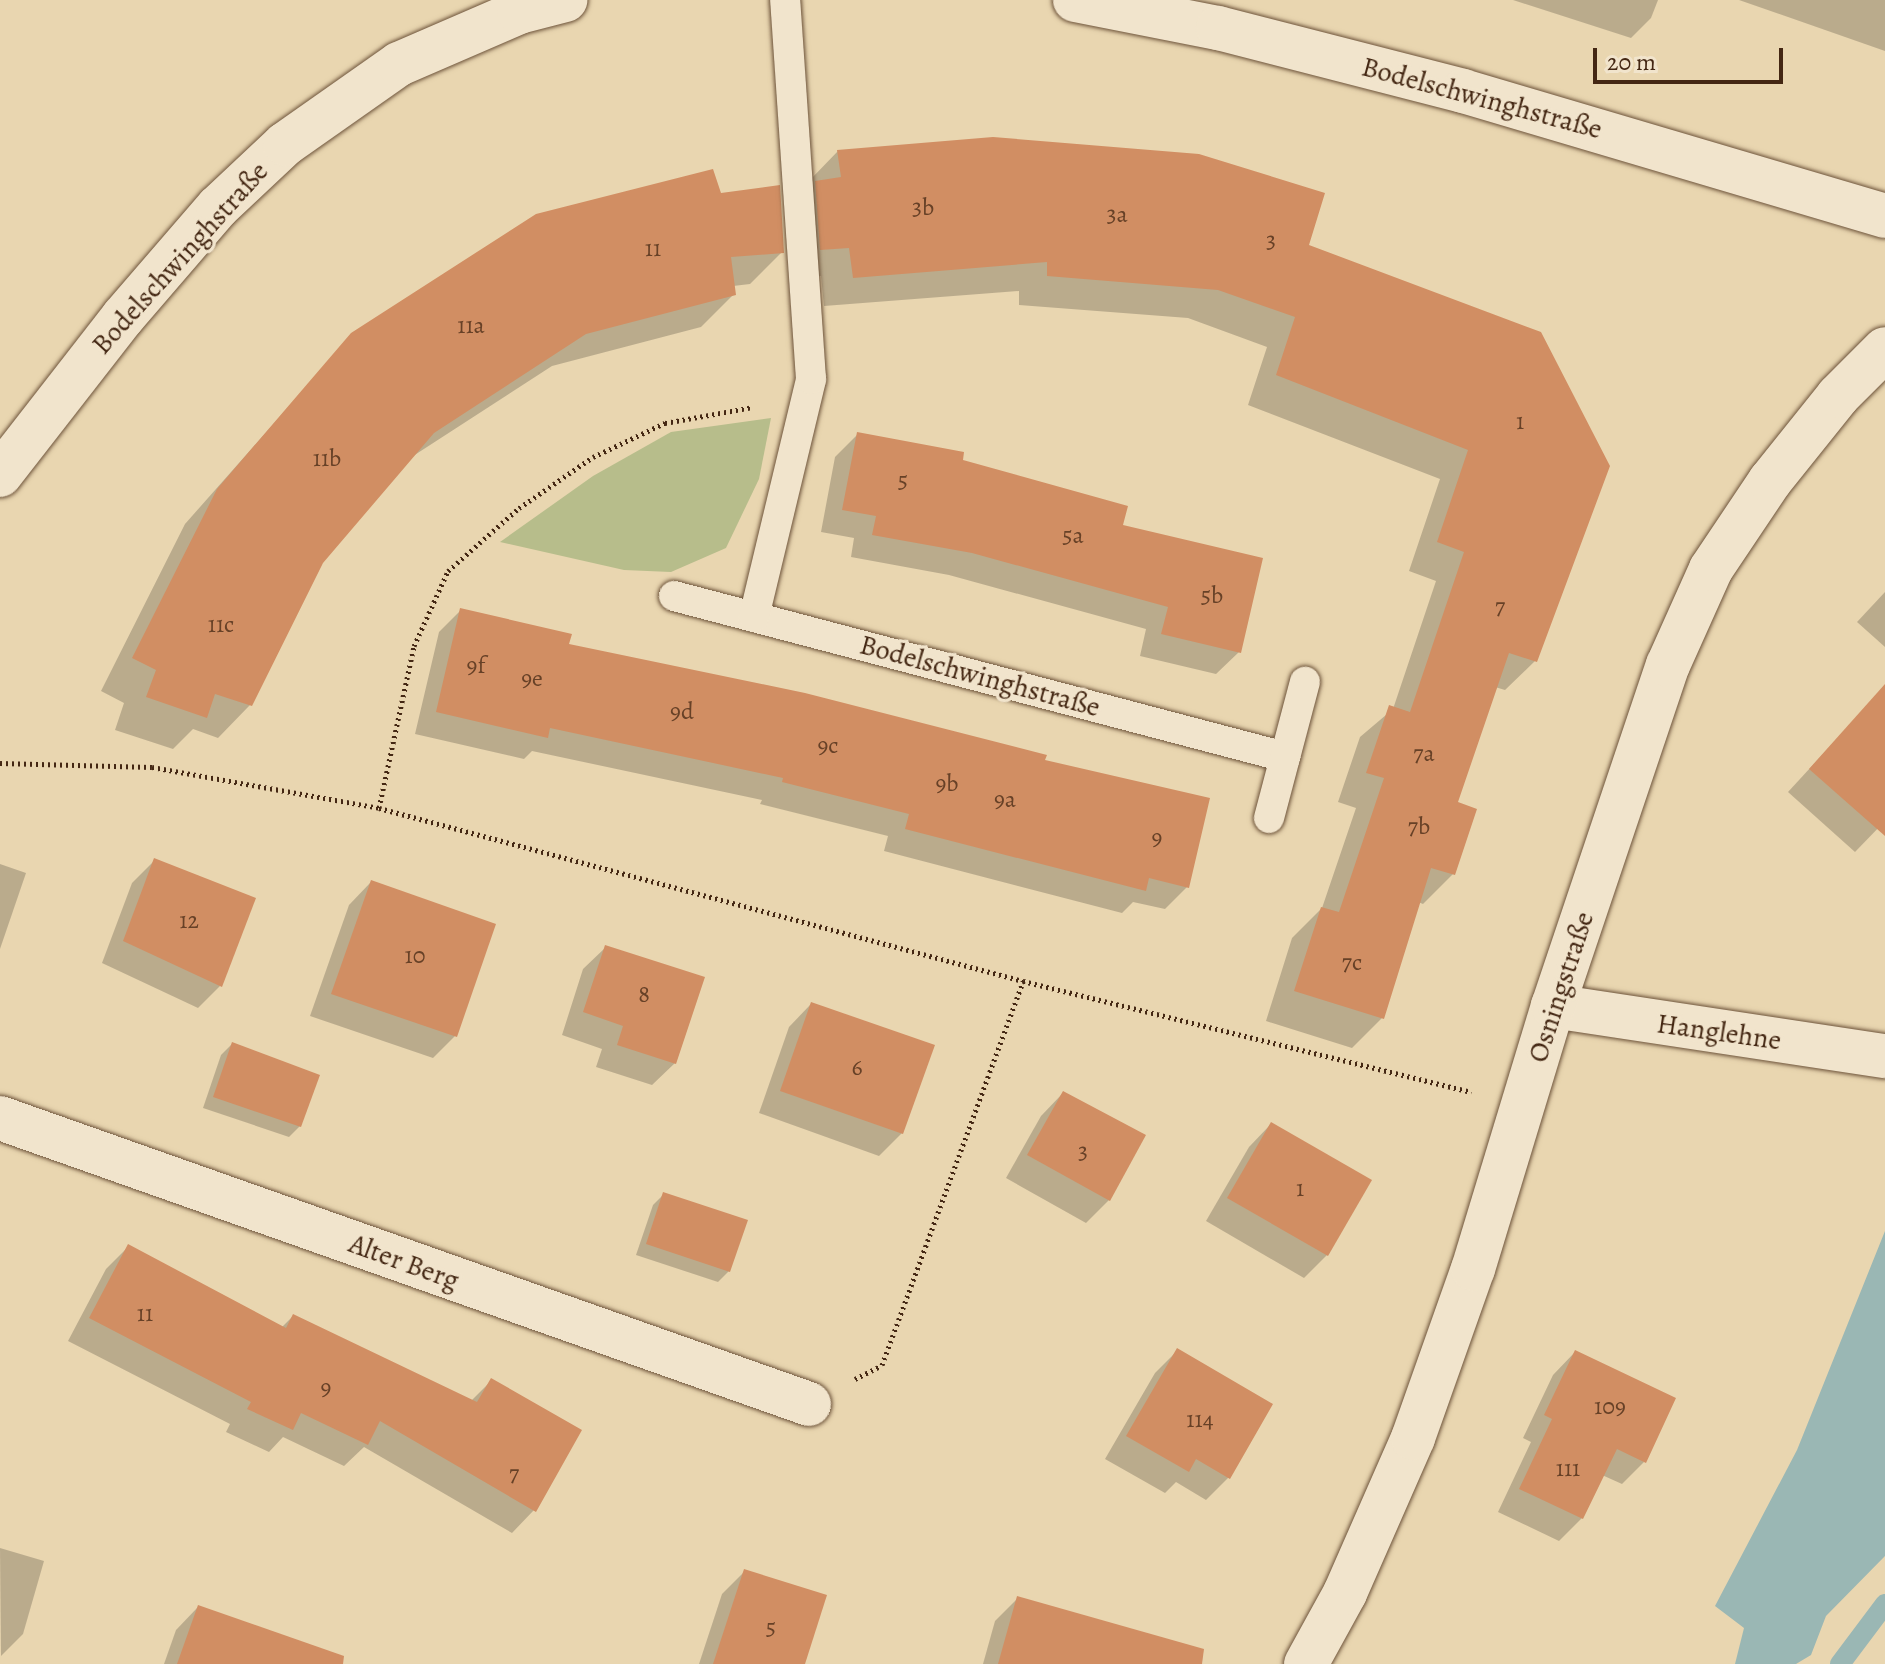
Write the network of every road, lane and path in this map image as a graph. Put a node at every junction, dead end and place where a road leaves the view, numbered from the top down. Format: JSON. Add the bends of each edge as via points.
{"nodes":[{"id":1,"x":565,"y":0,"type":"edge"},
{"id":2,"x":785,"y":0,"type":"edge"},
{"id":3,"x":1075,"y":0,"type":"edge"},
{"id":4,"x":1885,"y":216,"type":"edge"},
{"id":5,"x":1885,"y":349,"type":"edge"},
{"id":6,"x":802,"y":413,"type":"junction"},
{"id":7,"x":0,"y":475,"type":"edge"},
{"id":8,"x":674,"y":596,"type":"dead end"},
{"id":9,"x":754,"y":617,"type":"junction"},
{"id":10,"x":1305,"y":682,"type":"dead end"},
{"id":11,"x":1285,"y":757,"type":"junction"},
{"id":12,"x":0,"y":763,"type":"edge"},
{"id":13,"x":379,"y":808,"type":"junction"},
{"id":14,"x":1269,"y":818,"type":"dead end"},
{"id":15,"x":1023,"y":981,"type":"junction"},
{"id":16,"x":1553,"y":1006,"type":"junction"},
{"id":17,"x":1885,"y":1056,"type":"edge"},
{"id":18,"x":1426,"y":1077,"type":"dead end"},
{"id":19,"x":0,"y":1118,"type":"edge"},
{"id":20,"x":809,"y":1404,"type":"joint"},
{"id":21,"x":1306,"y":1664,"type":"edge"}],
"edges":[{"from":1,"to":7,"type":"street","name":"Bodelschwinghstraße","via":[[519,12],[399,64],[285,144],[218,207],[123,317]]},
{"from":2,"to":6,"type":"lane","via":[[811,379]]},
{"from":3,"to":4,"type":"street","name":"Bodelschwinghstraße","via":[[1218,28],[1463,91]]},
{"from":5,"to":16,"type":"street","name":"Osningstraße","via":[[1780,469],[1711,569],[1668,665]]},
{"from":6,"to":9,"type":"lane"},
{"from":6,"to":13,"type":"path","via":[[746,406],[665,423],[593,457],[519,508],[456,563],[430,602],[414,646]]},
{"from":8,"to":9,"type":"lane","name":"Bodelschwinghstraße"},
{"from":9,"to":11,"type":"lane","name":"Bodelschwinghstraße"},
{"from":10,"to":11,"type":"lane"},
{"from":11,"to":14,"type":"lane"},
{"from":12,"to":13,"type":"path","via":[[152,767]]},
{"from":13,"to":15,"type":"path"},
{"from":15,"to":18,"type":"path"},
{"from":15,"to":20,"type":"path","via":[[882,1365]]},
{"from":16,"to":17,"type":"street","name":"Hanglehne"},
{"from":16,"to":21,"type":"street","name":"Osningstraße","via":[[1473,1269],[1413,1438],[1345,1593]]},
{"from":19,"to":20,"type":"street","name":"Alter Berg"}]}
